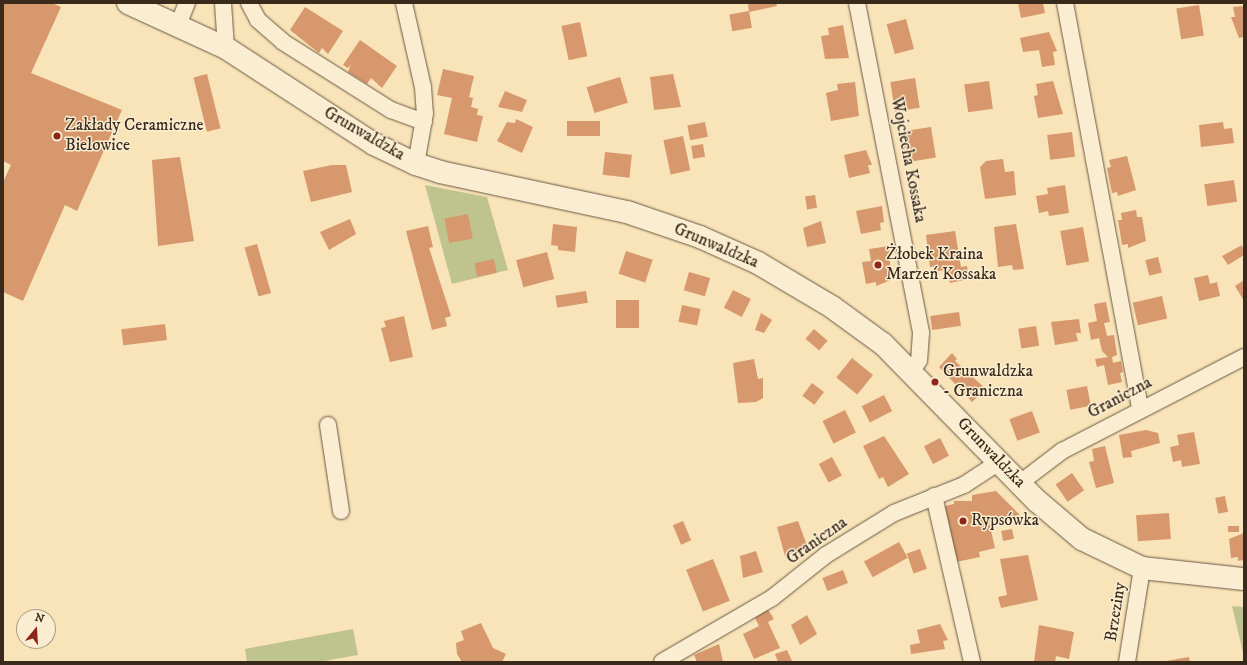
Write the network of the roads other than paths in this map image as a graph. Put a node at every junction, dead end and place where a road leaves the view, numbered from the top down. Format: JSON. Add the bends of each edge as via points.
{"nodes":[{"id":1,"x":128,"y":3,"type":"edge"},
{"id":2,"x":187,"y":3,"type":"edge"},
{"id":3,"x":223,"y":3,"type":"edge"},
{"id":4,"x":248,"y":3,"type":"edge"},
{"id":5,"x":404,"y":3,"type":"edge"},
{"id":6,"x":857,"y":3,"type":"edge"},
{"id":7,"x":1065,"y":3,"type":"edge"},
{"id":8,"x":178,"y":25,"type":"junction"},
{"id":9,"x":226,"y":48,"type":"junction"},
{"id":10,"x":424,"y":122,"type":"junction"},
{"id":11,"x":416,"y":164,"type":"junction"},
{"id":12,"x":1244,"y":357,"type":"edge"},
{"id":13,"x":912,"y":371,"type":"junction"},
{"id":14,"x":1140,"y":408,"type":"junction"},
{"id":15,"x":328,"y":425,"type":"dead end"},
{"id":16,"x":999,"y":462,"type":"junction"},
{"id":17,"x":1020,"y":484,"type":"junction"},
{"id":18,"x":934,"y":496,"type":"junction"},
{"id":19,"x":341,"y":511,"type":"dead end"},
{"id":20,"x":1142,"y":568,"type":"junction"},
{"id":21,"x":1244,"y":579,"type":"edge"},
{"id":22,"x":662,"y":662,"type":"edge"},
{"id":23,"x":972,"y":662,"type":"edge"},
{"id":24,"x":1127,"y":662,"type":"edge"}],
"edges":[{"from":1,"to":8,"type":"street","name":"Grunwaldzka"},
{"from":2,"to":8,"type":"street"},
{"from":3,"to":9,"type":"street"},
{"from":4,"to":10,"type":"street","via":[[258,20],[283,42],[391,110]]},
{"from":5,"to":10,"type":"street","via":[[423,87]]},
{"from":6,"to":13,"type":"street","name":"Wojciecha Kossaka","via":[[921,333],[919,360]]},
{"from":7,"to":14,"type":"street"},
{"from":8,"to":9,"type":"street","name":"Grunwaldzka"},
{"from":9,"to":11,"type":"street","name":"Grunwaldzka","via":[[374,144]]},
{"from":10,"to":11,"type":"street"},
{"from":11,"to":13,"type":"street","name":"Grunwaldzka","via":[[440,172],[627,212],[707,239],[758,262],[826,303],[883,344]]},
{"from":12,"to":14,"type":"street","name":"Graniczna"},
{"from":13,"to":16,"type":"street","name":"Grunwaldzka"},
{"from":14,"to":17,"type":"street","name":"Graniczna","via":[[1062,451]]},
{"from":15,"to":19,"type":"street"},
{"from":16,"to":17,"type":"street","name":"Grunwaldzka"},
{"from":16,"to":18,"type":"street","name":"Graniczna","via":[[964,486]]},
{"from":17,"to":20,"type":"street","name":"Grunwaldzka","via":[[1082,539]]},
{"from":18,"to":22,"type":"street","name":"Graniczna","via":[[880,522],[826,555],[772,598]]},
{"from":18,"to":23,"type":"street"},
{"from":20,"to":21,"type":"street","name":"Grunwaldzka"},
{"from":20,"to":24,"type":"street","name":"Brzeziny"}]}
